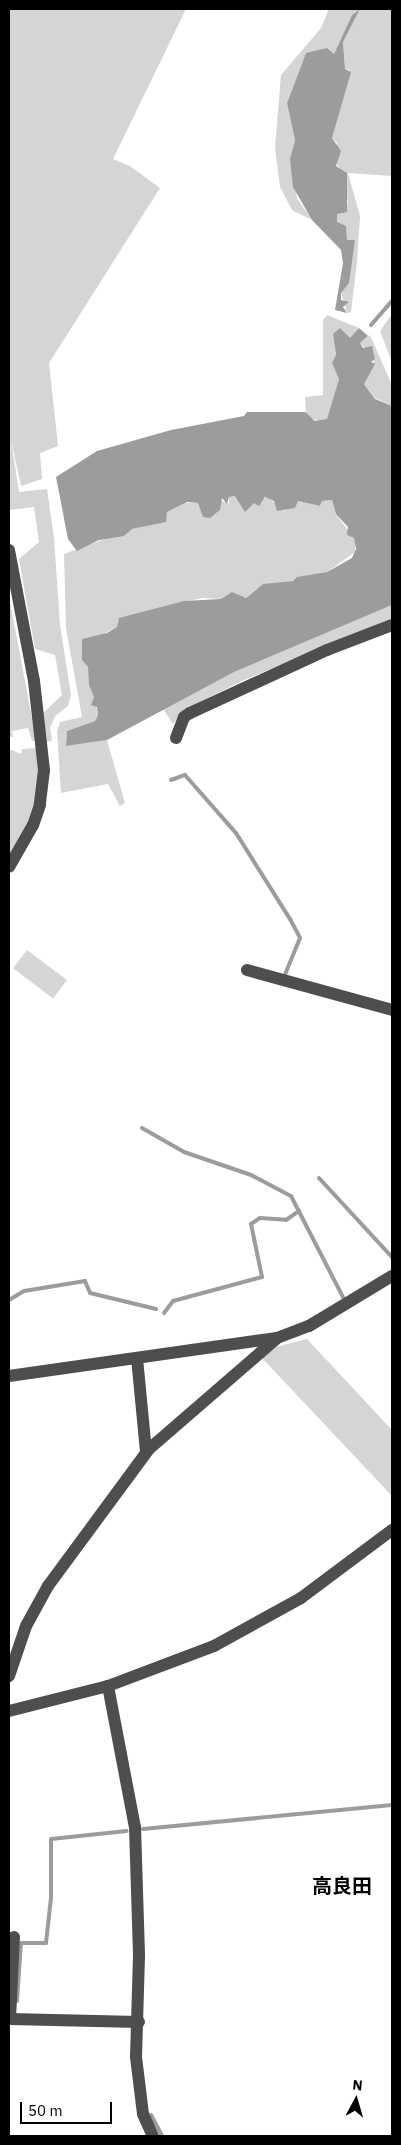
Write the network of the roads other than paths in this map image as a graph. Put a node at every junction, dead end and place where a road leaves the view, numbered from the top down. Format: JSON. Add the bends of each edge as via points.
{"nodes":[{"id":1,"x":9,"y":550,"type":"edge"},
{"id":2,"x":392,"y":625,"type":"edge"},
{"id":3,"x":176,"y":738,"type":"dead end"},
{"id":4,"x":9,"y":867,"type":"edge"},
{"id":5,"x":247,"y":970,"type":"dead end"},
{"id":6,"x":392,"y":1010,"type":"edge"},
{"id":7,"x":392,"y":1276,"type":"edge"},
{"id":8,"x":277,"y":1338,"type":"junction"},
{"id":9,"x":137,"y":1358,"type":"junction"},
{"id":10,"x":9,"y":1376,"type":"edge"},
{"id":11,"x":146,"y":1452,"type":"junction"},
{"id":12,"x":392,"y":1530,"type":"edge"},
{"id":13,"x":9,"y":1676,"type":"edge"},
{"id":14,"x":108,"y":1686,"type":"junction"},
{"id":15,"x":9,"y":1711,"type":"edge"},
{"id":16,"x":14,"y":1937,"type":"dead end"},
{"id":17,"x":139,"y":2022,"type":"junction"},
{"id":18,"x":153,"y":2136,"type":"edge"}],
"edges":[{"from":1,"to":4,"type":"street","via":[[34,680],[44,770],[40,805],[33,826]]},
{"from":2,"to":3,"type":"street","via":[[327,650],[190,712]]},
{"from":5,"to":6,"type":"street"},
{"from":7,"to":8,"type":"street","via":[[309,1326]]},
{"from":8,"to":9,"type":"street"},
{"from":8,"to":11,"type":"street"},
{"from":9,"to":10,"type":"street"},
{"from":9,"to":11,"type":"street"},
{"from":11,"to":13,"type":"street","via":[[48,1586],[26,1626]]},
{"from":12,"to":14,"type":"street","via":[[309,1592],[259,1622],[214,1646]]},
{"from":14,"to":15,"type":"street"},
{"from":14,"to":17,"type":"street","via":[[135,1827]]},
{"from":16,"to":17,"type":"street","via":[[10,2019]]},
{"from":17,"to":18,"type":"street","via":[[138,2090],[143,2114]]}]}
